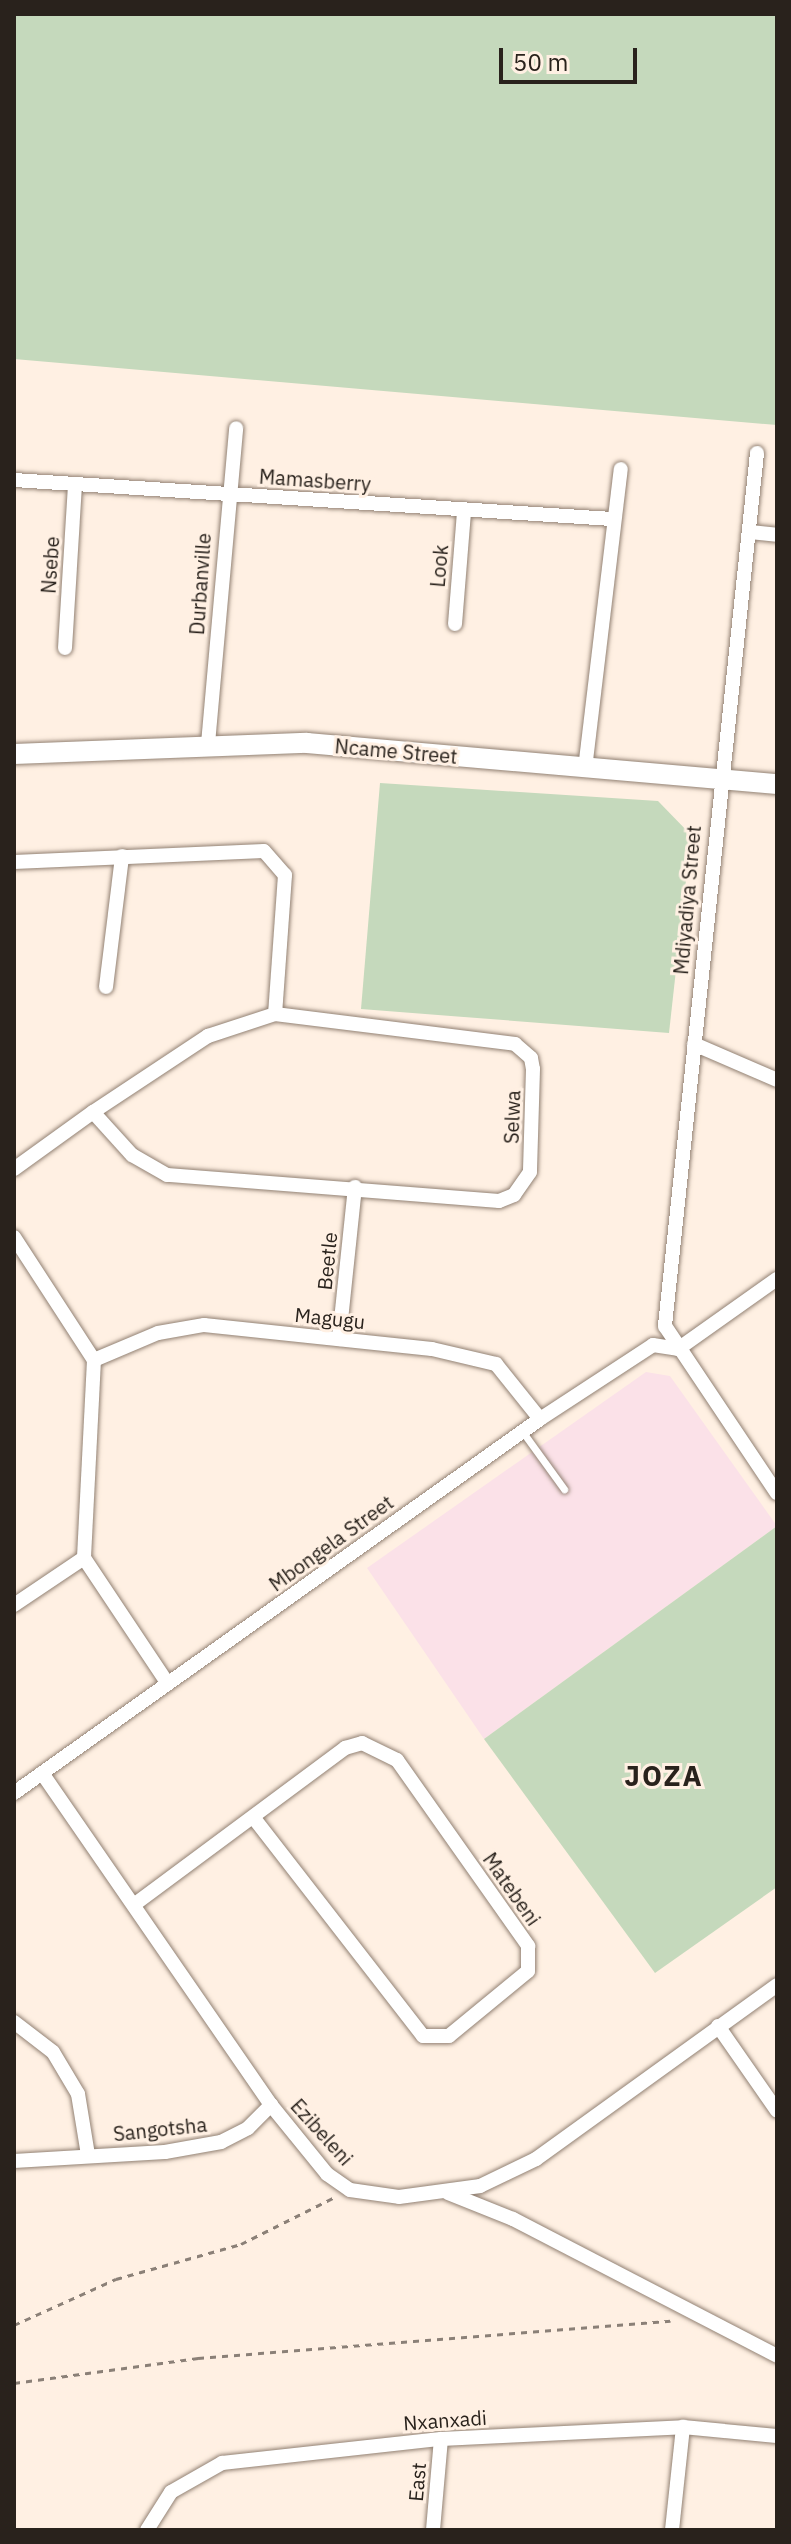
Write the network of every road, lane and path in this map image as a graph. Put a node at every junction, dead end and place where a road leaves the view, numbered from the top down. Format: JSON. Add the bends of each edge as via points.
{"nodes":[{"id":1,"x":236,"y":428,"type":"dead end"},
{"id":2,"x":757,"y":453,"type":"dead end"},
{"id":3,"x":621,"y":469,"type":"dead end"},
{"id":4,"x":14,"y":480,"type":"edge"},
{"id":5,"x":75,"y":485,"type":"junction"},
{"id":6,"x":227,"y":494,"type":"junction"},
{"id":7,"x":464,"y":511,"type":"junction"},
{"id":8,"x":613,"y":519,"type":"junction"},
{"id":9,"x":750,"y":532,"type":"junction"},
{"id":10,"x":777,"y":535,"type":"edge"},
{"id":11,"x":455,"y":624,"type":"dead end"},
{"id":12,"x":65,"y":648,"type":"dead end"},
{"id":13,"x":208,"y":744,"type":"junction"},
{"id":14,"x":14,"y":754,"type":"edge"},
{"id":15,"x":585,"y":769,"type":"junction"},
{"id":16,"x":719,"y":781,"type":"junction"},
{"id":17,"x":777,"y":784,"type":"edge"},
{"id":18,"x":122,"y":856,"type":"junction"},
{"id":19,"x":14,"y":862,"type":"edge"},
{"id":20,"x":106,"y":987,"type":"dead end"},
{"id":21,"x":275,"y":1014,"type":"junction"},
{"id":22,"x":694,"y":1044,"type":"junction"},
{"id":23,"x":777,"y":1080,"type":"edge"},
{"id":24,"x":93,"y":1112,"type":"junction"},
{"id":25,"x":14,"y":1169,"type":"edge"},
{"id":26,"x":355,"y":1187,"type":"junction"},
{"id":27,"x":14,"y":1237,"type":"edge"},
{"id":28,"x":777,"y":1279,"type":"edge"},
{"id":29,"x":339,"y":1339,"type":"junction"},
{"id":30,"x":678,"y":1349,"type":"junction"},
{"id":31,"x":94,"y":1360,"type":"junction"},
{"id":32,"x":540,"y":1419,"type":"junction"},
{"id":33,"x":522,"y":1431,"type":"junction"},
{"id":34,"x":777,"y":1465,"type":"edge"},
{"id":35,"x":764,"y":1475,"type":"junction"},
{"id":36,"x":564,"y":1489,"type":"dead end"},
{"id":37,"x":777,"y":1493,"type":"edge"},
{"id":38,"x":84,"y":1558,"type":"junction"},
{"id":39,"x":14,"y":1605,"type":"edge"},
{"id":40,"x":168,"y":1684,"type":"junction"},
{"id":41,"x":42,"y":1773,"type":"junction"},
{"id":42,"x":14,"y":1793,"type":"edge"},
{"id":43,"x":254,"y":1818,"type":"junction"},
{"id":44,"x":135,"y":1904,"type":"junction"},
{"id":45,"x":777,"y":1985,"type":"edge"},
{"id":46,"x":14,"y":2022,"type":"edge"},
{"id":47,"x":718,"y":2026,"type":"junction"},
{"id":48,"x":271,"y":2105,"type":"junction"},
{"id":49,"x":777,"y":2111,"type":"edge"},
{"id":50,"x":88,"y":2155,"type":"junction"},
{"id":51,"x":14,"y":2161,"type":"edge"},
{"id":52,"x":350,"y":2190,"type":"junction"},
{"id":53,"x":447,"y":2193,"type":"junction"},
{"id":54,"x":681,"y":2320,"type":"dead end"},
{"id":55,"x":14,"y":2325,"type":"edge"},
{"id":56,"x":777,"y":2356,"type":"edge"},
{"id":57,"x":14,"y":2383,"type":"edge"},
{"id":58,"x":683,"y":2427,"type":"junction"},
{"id":59,"x":777,"y":2436,"type":"edge"},
{"id":60,"x":441,"y":2439,"type":"junction"},
{"id":61,"x":147,"y":2530,"type":"edge"},
{"id":62,"x":433,"y":2530,"type":"edge"},
{"id":63,"x":672,"y":2530,"type":"edge"}],
"edges":[{"from":1,"to":6,"type":"street","name":"Durbanville"},
{"from":2,"to":9,"type":"street","name":"Mdiyadiya Street"},
{"from":3,"to":8,"type":"street"},
{"from":4,"to":5,"type":"street","name":"Mamasberry"},
{"from":5,"to":6,"type":"street","name":"Mamasberry"},
{"from":5,"to":12,"type":"street","name":"Nsebe"},
{"from":6,"to":7,"type":"street","name":"Mamasberry"},
{"from":6,"to":13,"type":"street","name":"Durbanville"},
{"from":7,"to":8,"type":"street","name":"Mamasberry"},
{"from":7,"to":11,"type":"street","name":"Look"},
{"from":8,"to":15,"type":"street"},
{"from":9,"to":10,"type":"street"},
{"from":9,"to":16,"type":"street","name":"Mdiyadiya Street"},
{"from":13,"to":14,"type":"street","name":"Ncame Street"},
{"from":13,"to":15,"type":"street","name":"Ncame Street","via":[[307,743]]},
{"from":15,"to":16,"type":"street","name":"Ncame Street"},
{"from":16,"to":17,"type":"street","name":"Ncame Street"},
{"from":16,"to":22,"type":"street","name":"Mdiyadiya Street"},
{"from":18,"to":19,"type":"street"},
{"from":18,"to":20,"type":"street"},
{"from":18,"to":21,"type":"street","via":[[249,848],[273,857],[285,875]]},
{"from":21,"to":24,"type":"street","name":"Selwa","via":[[208,1036]]},
{"from":21,"to":26,"type":"street","name":"Selwa","via":[[496,1040],[515,1044],[531,1058],[530,1172],[514,1195],[499,1201]]},
{"from":22,"to":23,"type":"street"},
{"from":22,"to":30,"type":"street","name":"Mdiyadiya Street","via":[[665,1326]]},
{"from":24,"to":25,"type":"street","name":"Selwa"},
{"from":24,"to":26,"type":"street","name":"Selwa","via":[[132,1155],[167,1175]]},
{"from":26,"to":29,"type":"street","name":"Beetle"},
{"from":27,"to":31,"type":"street"},
{"from":28,"to":30,"type":"street"},
{"from":29,"to":31,"type":"street","name":"Magugu","via":[[180,1326]]},
{"from":29,"to":32,"type":"street","name":"Magugu","via":[[475,1356],[496,1364]]},
{"from":30,"to":32,"type":"street","name":"Mbongela Street","via":[[653,1345]]},
{"from":30,"to":35,"type":"street","name":"Mdiyadiya Street"},
{"from":31,"to":38,"type":"street"},
{"from":32,"to":33,"type":"street","name":"Mbongela Street"},
{"from":33,"to":36,"type":"lane"},
{"from":33,"to":40,"type":"street","name":"Mbongela Street"},
{"from":34,"to":35,"type":"street"},
{"from":35,"to":37,"type":"street","name":"Mdiyadiya Street"},
{"from":38,"to":39,"type":"street"},
{"from":38,"to":40,"type":"street"},
{"from":40,"to":41,"type":"street","name":"Mbongela Street"},
{"from":41,"to":42,"type":"street","name":"Mbongela Street"},
{"from":41,"to":44,"type":"street","name":"Ezibeleni"},
{"from":43,"to":43,"type":"street","name":"Matebeni","via":[[345,1748],[362,1743],[380,1748],[397,1760],[528,1946],[528,1971],[449,2036],[423,2036]]},
{"from":43,"to":44,"type":"street","name":"Matebeni"},
{"from":44,"to":48,"type":"street","name":"Ezibeleni"},
{"from":45,"to":47,"type":"street","name":"Ezibeleni"},
{"from":46,"to":50,"type":"street","name":"Sangotsha","via":[[53,2052],[78,2094]]},
{"from":47,"to":49,"type":"street"},
{"from":47,"to":53,"type":"street","name":"Ezibeleni","via":[[536,2159],[480,2186]]},
{"from":48,"to":50,"type":"street","name":"Sangotsha","via":[[248,2128],[221,2142]]},
{"from":48,"to":52,"type":"street","name":"Ezibeleni","via":[[327,2174]]},
{"from":50,"to":51,"type":"street","name":"Sangotsha"},
{"from":52,"to":53,"type":"street","name":"Ezibeleni","via":[[373,2196]]},
{"from":52,"to":55,"type":"path","via":[[241,2244],[116,2279]]},
{"from":53,"to":56,"type":"street","via":[[513,2219]]},
{"from":54,"to":57,"type":"path","via":[[198,2358]]},
{"from":58,"to":59,"type":"street","name":"Nxanxadi"},
{"from":58,"to":60,"type":"street","name":"Nxanxadi"},
{"from":58,"to":63,"type":"street"},
{"from":60,"to":61,"type":"street","name":"Nxanxadi","via":[[222,2463],[171,2492]]},
{"from":60,"to":62,"type":"street","name":"East"}]}
